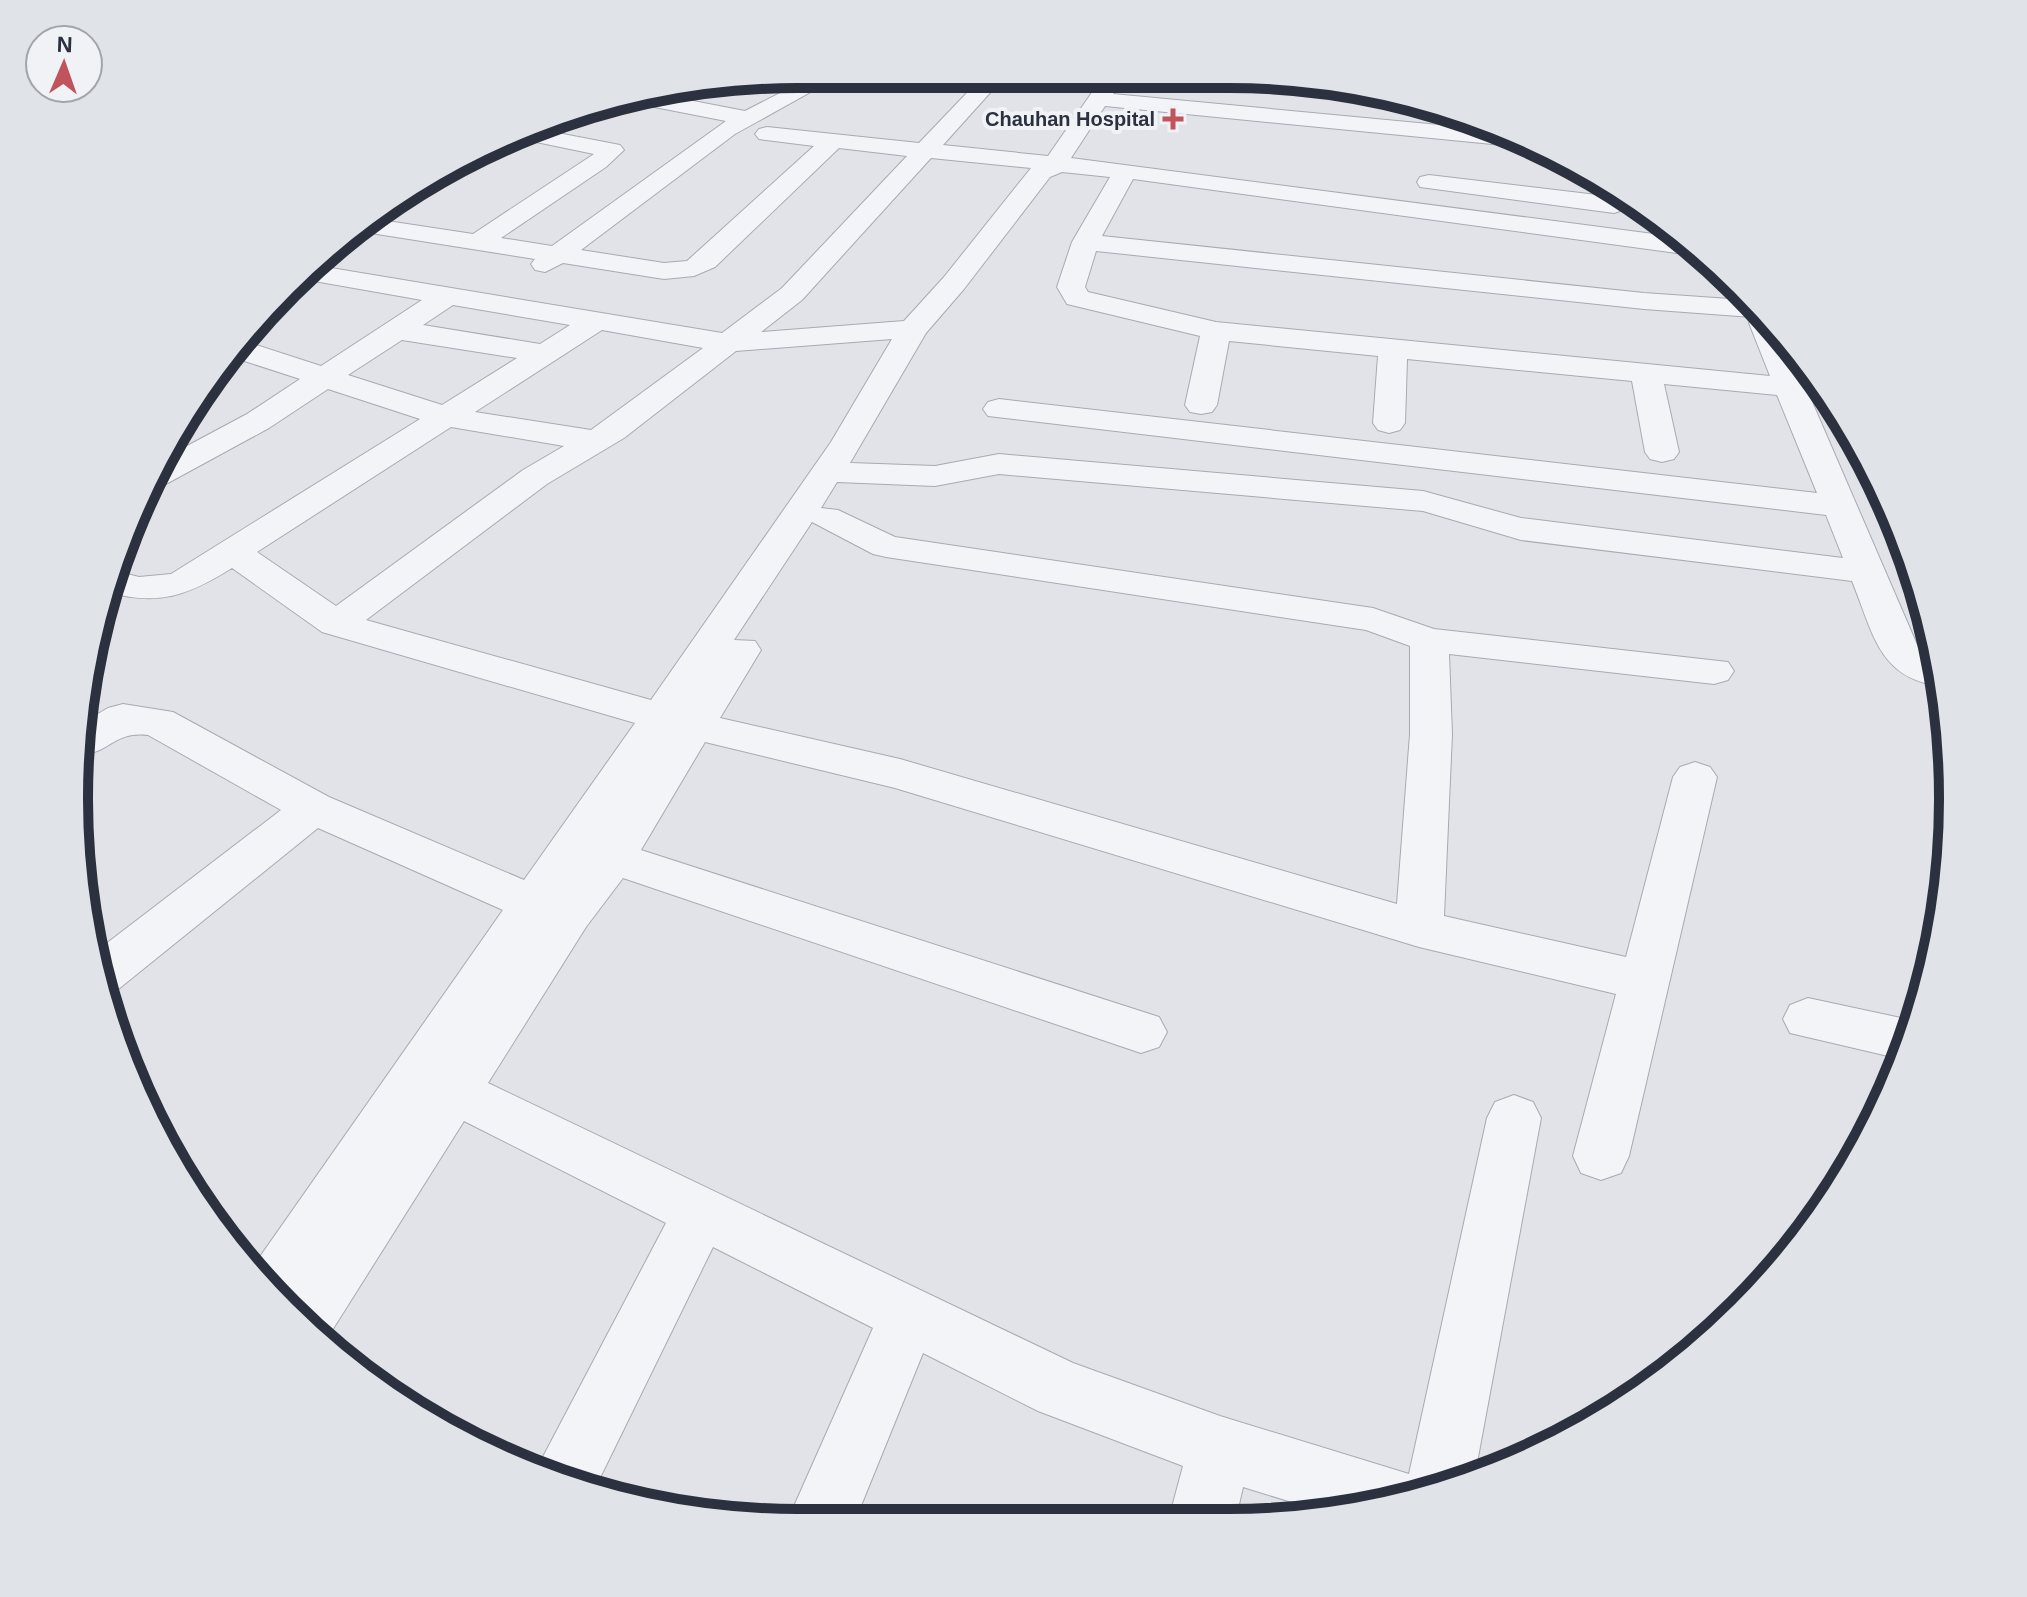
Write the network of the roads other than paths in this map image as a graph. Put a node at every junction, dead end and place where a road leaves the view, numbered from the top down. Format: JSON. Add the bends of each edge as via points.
{"nodes":[{"id":1,"x":806,"y":88,"type":"edge"},
{"id":2,"x":983,"y":88,"type":"edge"},
{"id":3,"x":1106,"y":88,"type":"edge"},
{"id":4,"x":1098,"y":99,"type":"junction"},
{"id":5,"x":662,"y":102,"type":"edge"},
{"id":6,"x":748,"y":118,"type":"junction"},
{"id":7,"x":767,"y":134,"type":"dead end"},
{"id":8,"x":1485,"y":136,"type":"edge"},
{"id":9,"x":541,"y":137,"type":"edge"},
{"id":10,"x":831,"y":143,"type":"junction"},
{"id":11,"x":923,"y":152,"type":"junction"},
{"id":12,"x":1054,"y":167,"type":"junction"},
{"id":13,"x":1125,"y":171,"type":"junction"},
{"id":14,"x":1408,"y":180,"type":"dead end"},
{"id":15,"x":1603,"y":195,"type":"edge"},
{"id":16,"x":1613,"y":202,"type":"edge"},
{"id":17,"x":377,"y":227,"type":"edge"},
{"id":18,"x":1615,"y":238,"type":"junction"},
{"id":19,"x":1085,"y":242,"type":"junction"},
{"id":20,"x":475,"y":244,"type":"junction"},
{"id":21,"x":1673,"y":245,"type":"edge"},
{"id":22,"x":559,"y":253,"type":"junction"},
{"id":23,"x":319,"y":274,"type":"edge"},
{"id":24,"x":448,"y":296,"type":"junction"},
{"id":25,"x":492,"y":304,"type":"junction"},
{"id":26,"x":1743,"y":308,"type":"edge"},
{"id":27,"x":597,"y":321,"type":"junction"},
{"id":28,"x":913,"y":329,"type":"junction"},
{"id":29,"x":397,"y":330,"type":"junction"},
{"id":30,"x":1216,"y":331,"type":"junction"},
{"id":31,"x":1769,"y":337,"type":"edge"},
{"id":32,"x":729,"y":343,"type":"junction"},
{"id":33,"x":1393,"y":348,"type":"junction"},
{"id":34,"x":246,"y":352,"type":"edge"},
{"id":35,"x":546,"y":354,"type":"junction"},
{"id":36,"x":1646,"y":373,"type":"junction"},
{"id":37,"x":324,"y":378,"type":"junction"},
{"id":38,"x":1789,"y":387,"type":"junction"},
{"id":39,"x":1201,"y":405,"type":"dead end"},
{"id":40,"x":999,"y":409,"type":"dead end"},
{"id":41,"x":445,"y":417,"type":"junction"},
{"id":42,"x":1389,"y":423,"type":"dead end"},
{"id":43,"x":596,"y":441,"type":"junction"},
{"id":44,"x":1662,"y":452,"type":"dead end"},
{"id":45,"x":169,"y":469,"type":"edge"},
{"id":46,"x":840,"y":474,"type":"junction"},
{"id":47,"x":1838,"y":506,"type":"junction"},
{"id":48,"x":826,"y":517,"type":"junction"},
{"id":49,"x":232,"y":551,"type":"junction"},
{"id":50,"x":1865,"y":572,"type":"junction"},
{"id":51,"x":121,"y":585,"type":"edge"},
{"id":52,"x":336,"y":624,"type":"junction"},
{"id":53,"x":1429,"y":640,"type":"junction"},
{"id":54,"x":1714,"y":671,"type":"dead end"},
{"id":55,"x":1927,"y":671,"type":"edge"},
{"id":56,"x":679,"y":722,"type":"junction"},
{"id":57,"x":91,"y":737,"type":"edge"},
{"id":58,"x":1695,"y":777,"type":"dead end"},
{"id":59,"x":313,"y":808,"type":"junction"},
{"id":60,"x":613,"y":858,"type":"junction"},
{"id":61,"x":536,"y":905,"type":"junction"},
{"id":62,"x":1419,"y":929,"type":"junction"},
{"id":63,"x":109,"y":968,"type":"edge"},
{"id":64,"x":1645,"y":981,"type":"junction"},
{"id":65,"x":1808,"y":1019,"type":"dead end"},
{"id":66,"x":1141,"y":1032,"type":"dead end"},
{"id":67,"x":1897,"y":1038,"type":"edge"},
{"id":68,"x":438,"y":1083,"type":"junction"},
{"id":69,"x":1514,"y":1118,"type":"dead end"},
{"id":70,"x":1601,"y":1156,"type":"dead end"},
{"id":71,"x":701,"y":1213,"type":"junction"},
{"id":72,"x":279,"y":1283,"type":"edge"},
{"id":73,"x":309,"y":1313,"type":"edge"},
{"id":74,"x":909,"y":1315,"type":"junction"},
{"id":75,"x":1220,"y":1448,"type":"junction"},
{"id":76,"x":569,"y":1471,"type":"edge"},
{"id":77,"x":1442,"y":1476,"type":"edge"},
{"id":78,"x":1373,"y":1494,"type":"edge"},
{"id":79,"x":826,"y":1509,"type":"edge"},
{"id":80,"x":1204,"y":1509,"type":"edge"}],
"edges":[{"from":1,"to":6,"type":"street"},
{"from":2,"to":11,"type":"street"},
{"from":3,"to":4,"type":"street"},
{"from":4,"to":8,"type":"street"},
{"from":4,"to":12,"type":"street"},
{"from":5,"to":6,"type":"street"},
{"from":6,"to":22,"type":"street"},
{"from":7,"to":10,"type":"street"},
{"from":9,"to":20,"type":"street","via":[[612,150]]},
{"from":10,"to":11,"type":"street"},
{"from":10,"to":22,"type":"street","via":[[694,268],[664,271]]},
{"from":11,"to":12,"type":"street"},
{"from":11,"to":32,"type":"street","via":[[792,294]]},
{"from":12,"to":13,"type":"street"},
{"from":12,"to":28,"type":"street","via":[[1041,172]]},
{"from":12,"to":46,"type":"street","via":[[1057,174]]},
{"from":13,"to":18,"type":"street"},
{"from":13,"to":19,"type":"street"},
{"from":14,"to":15,"type":"street"},
{"from":16,"to":18,"type":"street"},
{"from":17,"to":20,"type":"street"},
{"from":18,"to":21,"type":"street"},
{"from":19,"to":26,"type":"street"},
{"from":19,"to":30,"type":"street","via":[[1071,287],[1077,298]]},
{"from":20,"to":22,"type":"street"},
{"from":22,"to":25,"type":"street"},
{"from":23,"to":24,"type":"street"},
{"from":24,"to":25,"type":"street"},
{"from":24,"to":29,"type":"street"},
{"from":25,"to":27,"type":"street"},
{"from":27,"to":32,"type":"street"},
{"from":27,"to":35,"type":"street"},
{"from":28,"to":32,"type":"street"},
{"from":28,"to":46,"type":"street"},
{"from":29,"to":35,"type":"street"},
{"from":29,"to":37,"type":"street"},
{"from":30,"to":33,"type":"street"},
{"from":30,"to":39,"type":"street"},
{"from":31,"to":38,"type":"street"},
{"from":32,"to":43,"type":"street"},
{"from":33,"to":36,"type":"street"},
{"from":33,"to":42,"type":"street"},
{"from":34,"to":37,"type":"street"},
{"from":35,"to":41,"type":"street"},
{"from":36,"to":38,"type":"street"},
{"from":36,"to":44,"type":"street"},
{"from":37,"to":41,"type":"street"},
{"from":37,"to":45,"type":"street"},
{"from":38,"to":47,"type":"street"},
{"from":40,"to":47,"type":"street"},
{"from":41,"to":43,"type":"street"},
{"from":41,"to":49,"type":"street"},
{"from":43,"to":52,"type":"street","via":[[535,477]]},
{"from":46,"to":48,"type":"street"},
{"from":46,"to":50,"type":"street","via":[[935,476],[999,464],[1423,501],[1521,529]]},
{"from":46,"to":56,"type":"street"},
{"from":47,"to":50,"type":"street"},
{"from":48,"to":53,"type":"street","via":[[886,546],[1373,620]]},
{"from":48,"to":56,"type":"street"},
{"from":49,"to":51,"type":"street","via":[[184,582],[155,590]]},
{"from":49,"to":52,"type":"street"},
{"from":50,"to":55,"type":"street","via":[[1901,654]]},
{"from":52,"to":56,"type":"street"},
{"from":53,"to":54,"type":"street"},
{"from":53,"to":62,"type":"street","via":[[1431,734]]},
{"from":56,"to":60,"type":"street"},
{"from":56,"to":61,"type":"street"},
{"from":56,"to":62,"type":"street","via":[[900,774]]},
{"from":57,"to":59,"type":"street","via":[[123,718],[158,722]]},
{"from":58,"to":64,"type":"street"},
{"from":59,"to":61,"type":"street"},
{"from":59,"to":63,"type":"street"},
{"from":60,"to":66,"type":"street"},
{"from":60,"to":68,"type":"street"},
{"from":61,"to":68,"type":"street"},
{"from":62,"to":64,"type":"street"},
{"from":64,"to":70,"type":"street"},
{"from":65,"to":67,"type":"street"},
{"from":68,"to":71,"type":"street"},
{"from":68,"to":72,"type":"street"},
{"from":68,"to":73,"type":"street"},
{"from":69,"to":77,"type":"street"},
{"from":71,"to":74,"type":"street"},
{"from":71,"to":76,"type":"street"},
{"from":74,"to":75,"type":"street","via":[[1060,1389]]},
{"from":74,"to":79,"type":"street"},
{"from":75,"to":78,"type":"street"},
{"from":75,"to":80,"type":"street"}]}
